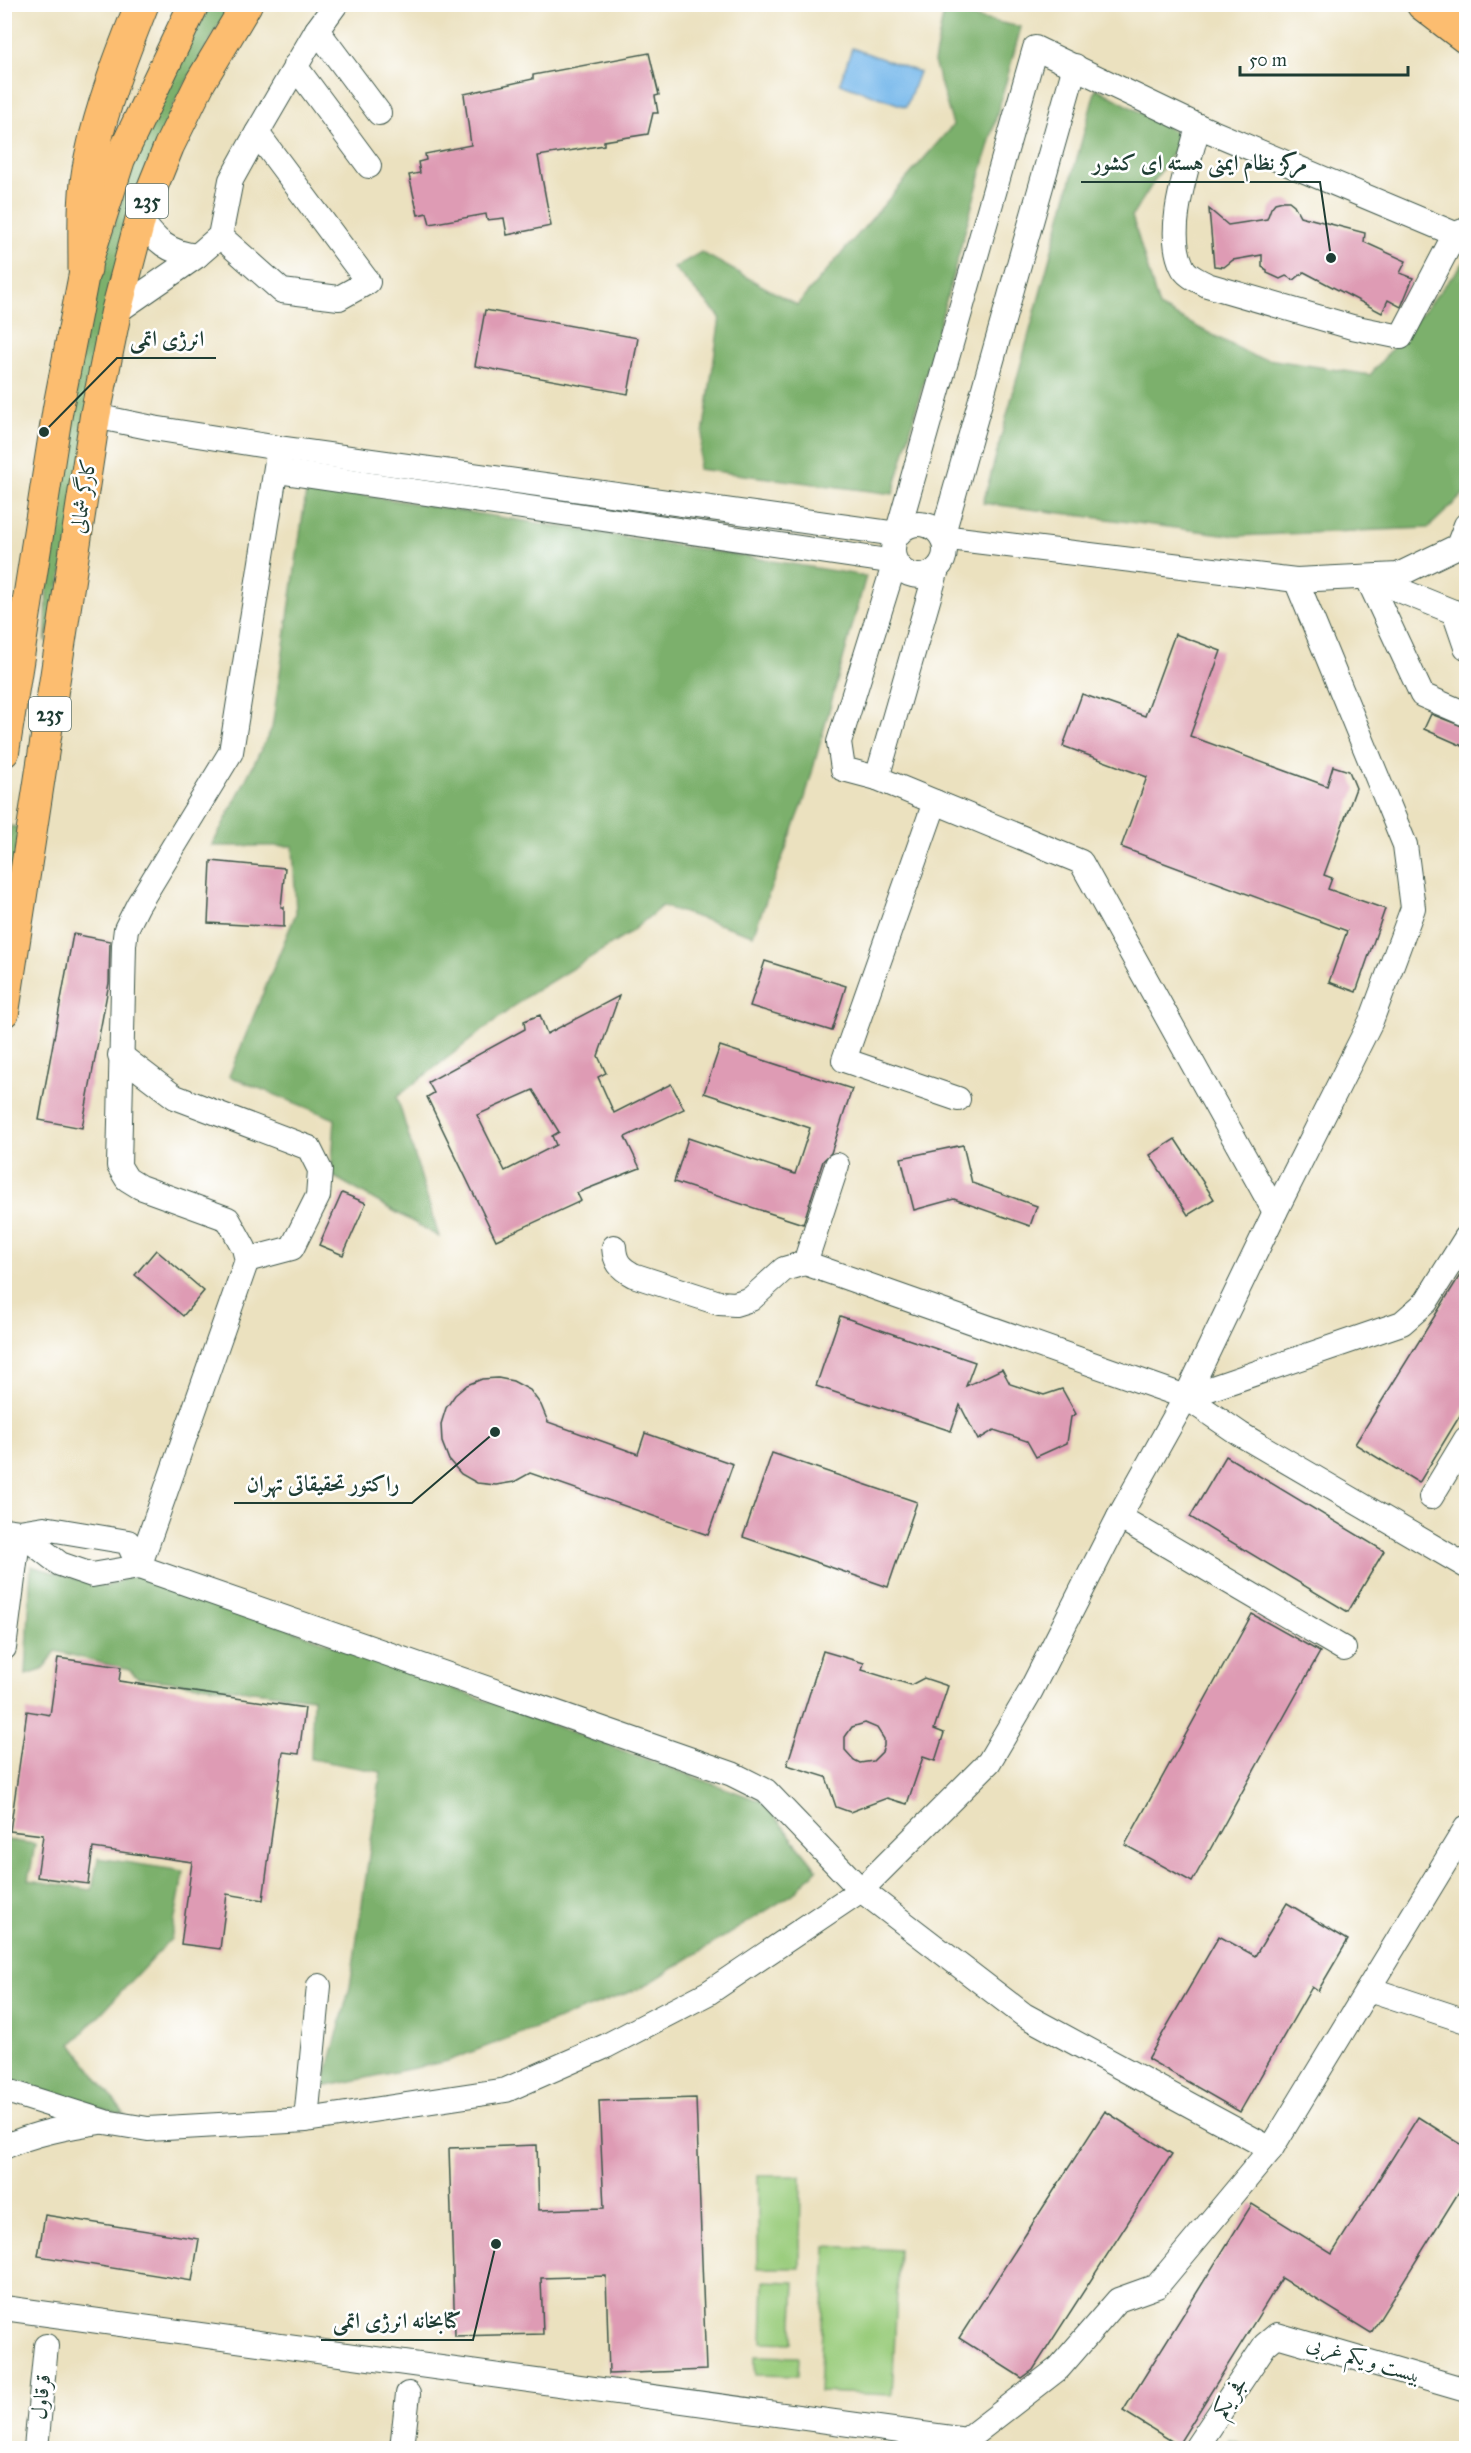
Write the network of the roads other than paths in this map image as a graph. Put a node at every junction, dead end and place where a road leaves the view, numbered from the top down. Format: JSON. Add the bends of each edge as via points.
{"nodes":[{"id":1,"x":142,"y":4,"type":"edge"},
{"id":2,"x":194,"y":4,"type":"edge"},
{"id":3,"x":247,"y":4,"type":"edge"},
{"id":4,"x":336,"y":4,"type":"edge"},
{"id":5,"x":1423,"y":4,"type":"edge"},
{"id":6,"x":317,"y":30,"type":"junction"},
{"id":7,"x":1467,"y":36,"type":"edge"},
{"id":8,"x":296,"y":66,"type":"junction"},
{"id":9,"x":1075,"y":66,"type":"junction"},
{"id":10,"x":379,"y":113,"type":"dead end"},
{"id":11,"x":1198,"y":126,"type":"junction"},
{"id":12,"x":257,"y":133,"type":"junction"},
{"id":13,"x":369,"y":166,"type":"dead end"},
{"id":14,"x":140,"y":218,"type":"junction"},
{"id":15,"x":1461,"y":232,"type":"edge"},
{"id":16,"x":220,"y":236,"type":"junction"},
{"id":17,"x":197,"y":256,"type":"junction"},
{"id":18,"x":85,"y":269,"type":"junction"},
{"id":19,"x":117,"y":312,"type":"junction"},
{"id":20,"x":95,"y":416,"type":"junction"},
{"id":21,"x":278,"y":459,"type":"junction"},
{"id":22,"x":579,"y":490,"type":"junction"},
{"id":23,"x":575,"y":515,"type":"junction"},
{"id":24,"x":1467,"y":525,"type":"edge"},
{"id":25,"x":897,"y":534,"type":"junction"},
{"id":26,"x":942,"y":537,"type":"junction"},
{"id":27,"x":895,"y":562,"type":"junction"},
{"id":28,"x":937,"y":569,"type":"junction"},
{"id":29,"x":1367,"y":577,"type":"junction"},
{"id":30,"x":1296,"y":580,"type":"junction"},
{"id":31,"x":1460,"y":614,"type":"edge"},
{"id":32,"x":1467,"y":647,"type":"edge"},
{"id":33,"x":15,"y":688,"type":"junction"},
{"id":34,"x":53,"y":693,"type":"junction"},
{"id":35,"x":1467,"y":714,"type":"edge"},
{"id":36,"x":4,"y":752,"type":"edge"},
{"id":37,"x":877,"y":778,"type":"junction"},
{"id":38,"x":935,"y":802,"type":"junction"},
{"id":39,"x":4,"y":1012,"type":"edge"},
{"id":40,"x":120,"y":1055,"type":"junction"},
{"id":41,"x":958,"y":1099,"type":"dead end"},
{"id":42,"x":837,"y":1165,"type":"dead end"},
{"id":43,"x":1275,"y":1212,"type":"junction"},
{"id":44,"x":1467,"y":1238,"type":"edge"},
{"id":45,"x":614,"y":1247,"type":"dead end"},
{"id":46,"x":247,"y":1260,"type":"junction"},
{"id":47,"x":805,"y":1263,"type":"junction"},
{"id":48,"x":1186,"y":1397,"type":"junction"},
{"id":49,"x":1467,"y":1439,"type":"edge"},
{"id":50,"x":1431,"y":1497,"type":"dead end"},
{"id":51,"x":1119,"y":1517,"type":"junction"},
{"id":52,"x":12,"y":1531,"type":"edge"},
{"id":53,"x":1467,"y":1566,"type":"edge"},
{"id":54,"x":139,"y":1567,"type":"junction"},
{"id":55,"x":4,"y":1648,"type":"edge"},
{"id":56,"x":1344,"y":1649,"type":"dead end"},
{"id":57,"x":1467,"y":1827,"type":"edge"},
{"id":58,"x":861,"y":1890,"type":"junction"},
{"id":59,"x":319,"y":1986,"type":"dead end"},
{"id":60,"x":1369,"y":1989,"type":"junction"},
{"id":61,"x":1467,"y":2021,"type":"edge"},
{"id":62,"x":4,"y":2090,"type":"edge"},
{"id":63,"x":306,"y":2120,"type":"junction"},
{"id":64,"x":105,"y":2122,"type":"junction"},
{"id":65,"x":4,"y":2147,"type":"edge"},
{"id":66,"x":1271,"y":2149,"type":"junction"},
{"id":67,"x":4,"y":2308,"type":"edge"},
{"id":68,"x":1265,"y":2345,"type":"joint"},
{"id":69,"x":46,"y":2346,"type":"dead end"},
{"id":70,"x":1467,"y":2390,"type":"edge"},
{"id":71,"x":408,"y":2394,"type":"dead end"},
{"id":72,"x":36,"y":2448,"type":"edge"},
{"id":73,"x":402,"y":2448,"type":"edge"},
{"id":74,"x":1196,"y":2448,"type":"edge"}],
"edges":[{"from":1,"to":18,"type":"highway","via":[[90,160]]},
{"from":2,"to":18,"type":"main road","name":"کارگر شمالی","number":"235","via":[[120,159]]},
{"from":3,"to":14,"type":"main road","name":"کارگر شمالی","number":"235","via":[[169,146]]},
{"from":4,"to":6,"type":"street"},
{"from":5,"to":7,"type":"highway"},
{"from":6,"to":8,"type":"street"},
{"from":6,"to":10,"type":"street"},
{"from":8,"to":12,"type":"street"},
{"from":8,"to":13,"type":"street"},
{"from":9,"to":11,"type":"street"},
{"from":9,"to":25,"type":"street","via":[[1035,48]]},
{"from":9,"to":26,"type":"street"},
{"from":11,"to":15,"type":"street"},
{"from":11,"to":15,"type":"street","via":[[1176,218],[1176,234],[1182,267],[1207,285],[1352,327],[1401,337]]},
{"from":12,"to":16,"type":"street","via":[[231,180]]},
{"from":12,"to":16,"type":"street","via":[[368,282],[339,298],[282,291]]},
{"from":14,"to":17,"type":"street","via":[[167,248]]},
{"from":14,"to":19,"type":"main road","name":"کارگر شمالی","number":"235"},
{"from":16,"to":17,"type":"street"},
{"from":17,"to":19,"type":"street"},
{"from":18,"to":33,"type":"main road","name":"کارگر شمالی","number":"235","via":[[58,408]]},
{"from":19,"to":20,"type":"main road","name":"کارگر شمالی","number":"235"},
{"from":20,"to":21,"type":"street"},
{"from":20,"to":34,"type":"main road","name":"کارگر شمالی","number":"235"},
{"from":21,"to":22,"type":"street"},
{"from":21,"to":23,"type":"street"},
{"from":21,"to":40,"type":"street","via":[[234,741],[126,929]]},
{"from":22,"to":23,"type":"street"},
{"from":22,"to":25,"type":"street"},
{"from":23,"to":27,"type":"street"},
{"from":24,"to":29,"type":"street","via":[[1458,546],[1398,575]]},
{"from":25,"to":26,"type":"street","via":[[920,523],[929,525]]},
{"from":25,"to":27,"type":"street","via":[[892,548]]},
{"from":26,"to":28,"type":"street","via":[[945,554]]},
{"from":26,"to":30,"type":"street"},
{"from":27,"to":28,"type":"street","via":[[914,576]]},
{"from":27,"to":37,"type":"street","via":[[839,742],[843,769]]},
{"from":28,"to":37,"type":"street"},
{"from":29,"to":30,"type":"street"},
{"from":29,"to":31,"type":"street"},
{"from":29,"to":35,"type":"street","via":[[1422,695]]},
{"from":30,"to":43,"type":"street","via":[[1405,845],[1413,908],[1371,1022]]},
{"from":31,"to":32,"type":"street"},
{"from":33,"to":34,"type":"main road"},
{"from":33,"to":36,"type":"main road","name":"کارگر شمالی","number":"235"},
{"from":34,"to":39,"type":"main road","name":"کارگر شمالی","number":"235"},
{"from":37,"to":38,"type":"street"},
{"from":38,"to":41,"type":"street","via":[[844,1060]]},
{"from":38,"to":43,"type":"street","via":[[1081,862]]},
{"from":40,"to":46,"type":"street","via":[[119,1166],[127,1179],[228,1219]]},
{"from":40,"to":46,"type":"street","via":[[175,1097],[309,1148],[320,1170],[318,1196],[292,1248]]},
{"from":42,"to":47,"type":"street"},
{"from":43,"to":48,"type":"street"},
{"from":44,"to":48,"type":"street","via":[[1426,1302],[1402,1323]]},
{"from":45,"to":47,"type":"street","via":[[622,1269],[633,1275],[719,1303],[751,1299],[784,1269]]},
{"from":46,"to":54,"type":"street"},
{"from":47,"to":48,"type":"street"},
{"from":48,"to":51,"type":"street"},
{"from":48,"to":53,"type":"street","via":[[1240,1434]]},
{"from":49,"to":50,"type":"street"},
{"from":51,"to":56,"type":"street"},
{"from":51,"to":58,"type":"street","via":[[1030,1692],[989,1762]]},
{"from":52,"to":54,"type":"street","via":[[60,1564],[92,1575]]},
{"from":52,"to":54,"type":"street","via":[[45,1528],[128,1542]]},
{"from":52,"to":55,"type":"street"},
{"from":54,"to":58,"type":"street","via":[[732,1774],[766,1791]]},
{"from":57,"to":60,"type":"street"},
{"from":58,"to":63,"type":"street","via":[[708,1994],[606,2046],[506,2090]]},
{"from":58,"to":66,"type":"street","via":[[1024,2015]]},
{"from":59,"to":63,"type":"street"},
{"from":60,"to":61,"type":"street"},
{"from":60,"to":66,"type":"street"},
{"from":62,"to":64,"type":"street"},
{"from":63,"to":64,"type":"street","via":[[148,2129]]},
{"from":64,"to":65,"type":"street","via":[[63,2128]]},
{"from":66,"to":67,"type":"street","via":[[1157,2286],[1118,2300],[1059,2368],[966,2440]]},
{"from":68,"to":70,"type":"street","name":"بیست و یکم غربی","via":[[1272,2337],[1284,2335]]},
{"from":68,"to":74,"type":"street","name":"فجر یکم"},
{"from":69,"to":72,"type":"street","name":"قرقاول"},
{"from":71,"to":73,"type":"street"}]}
